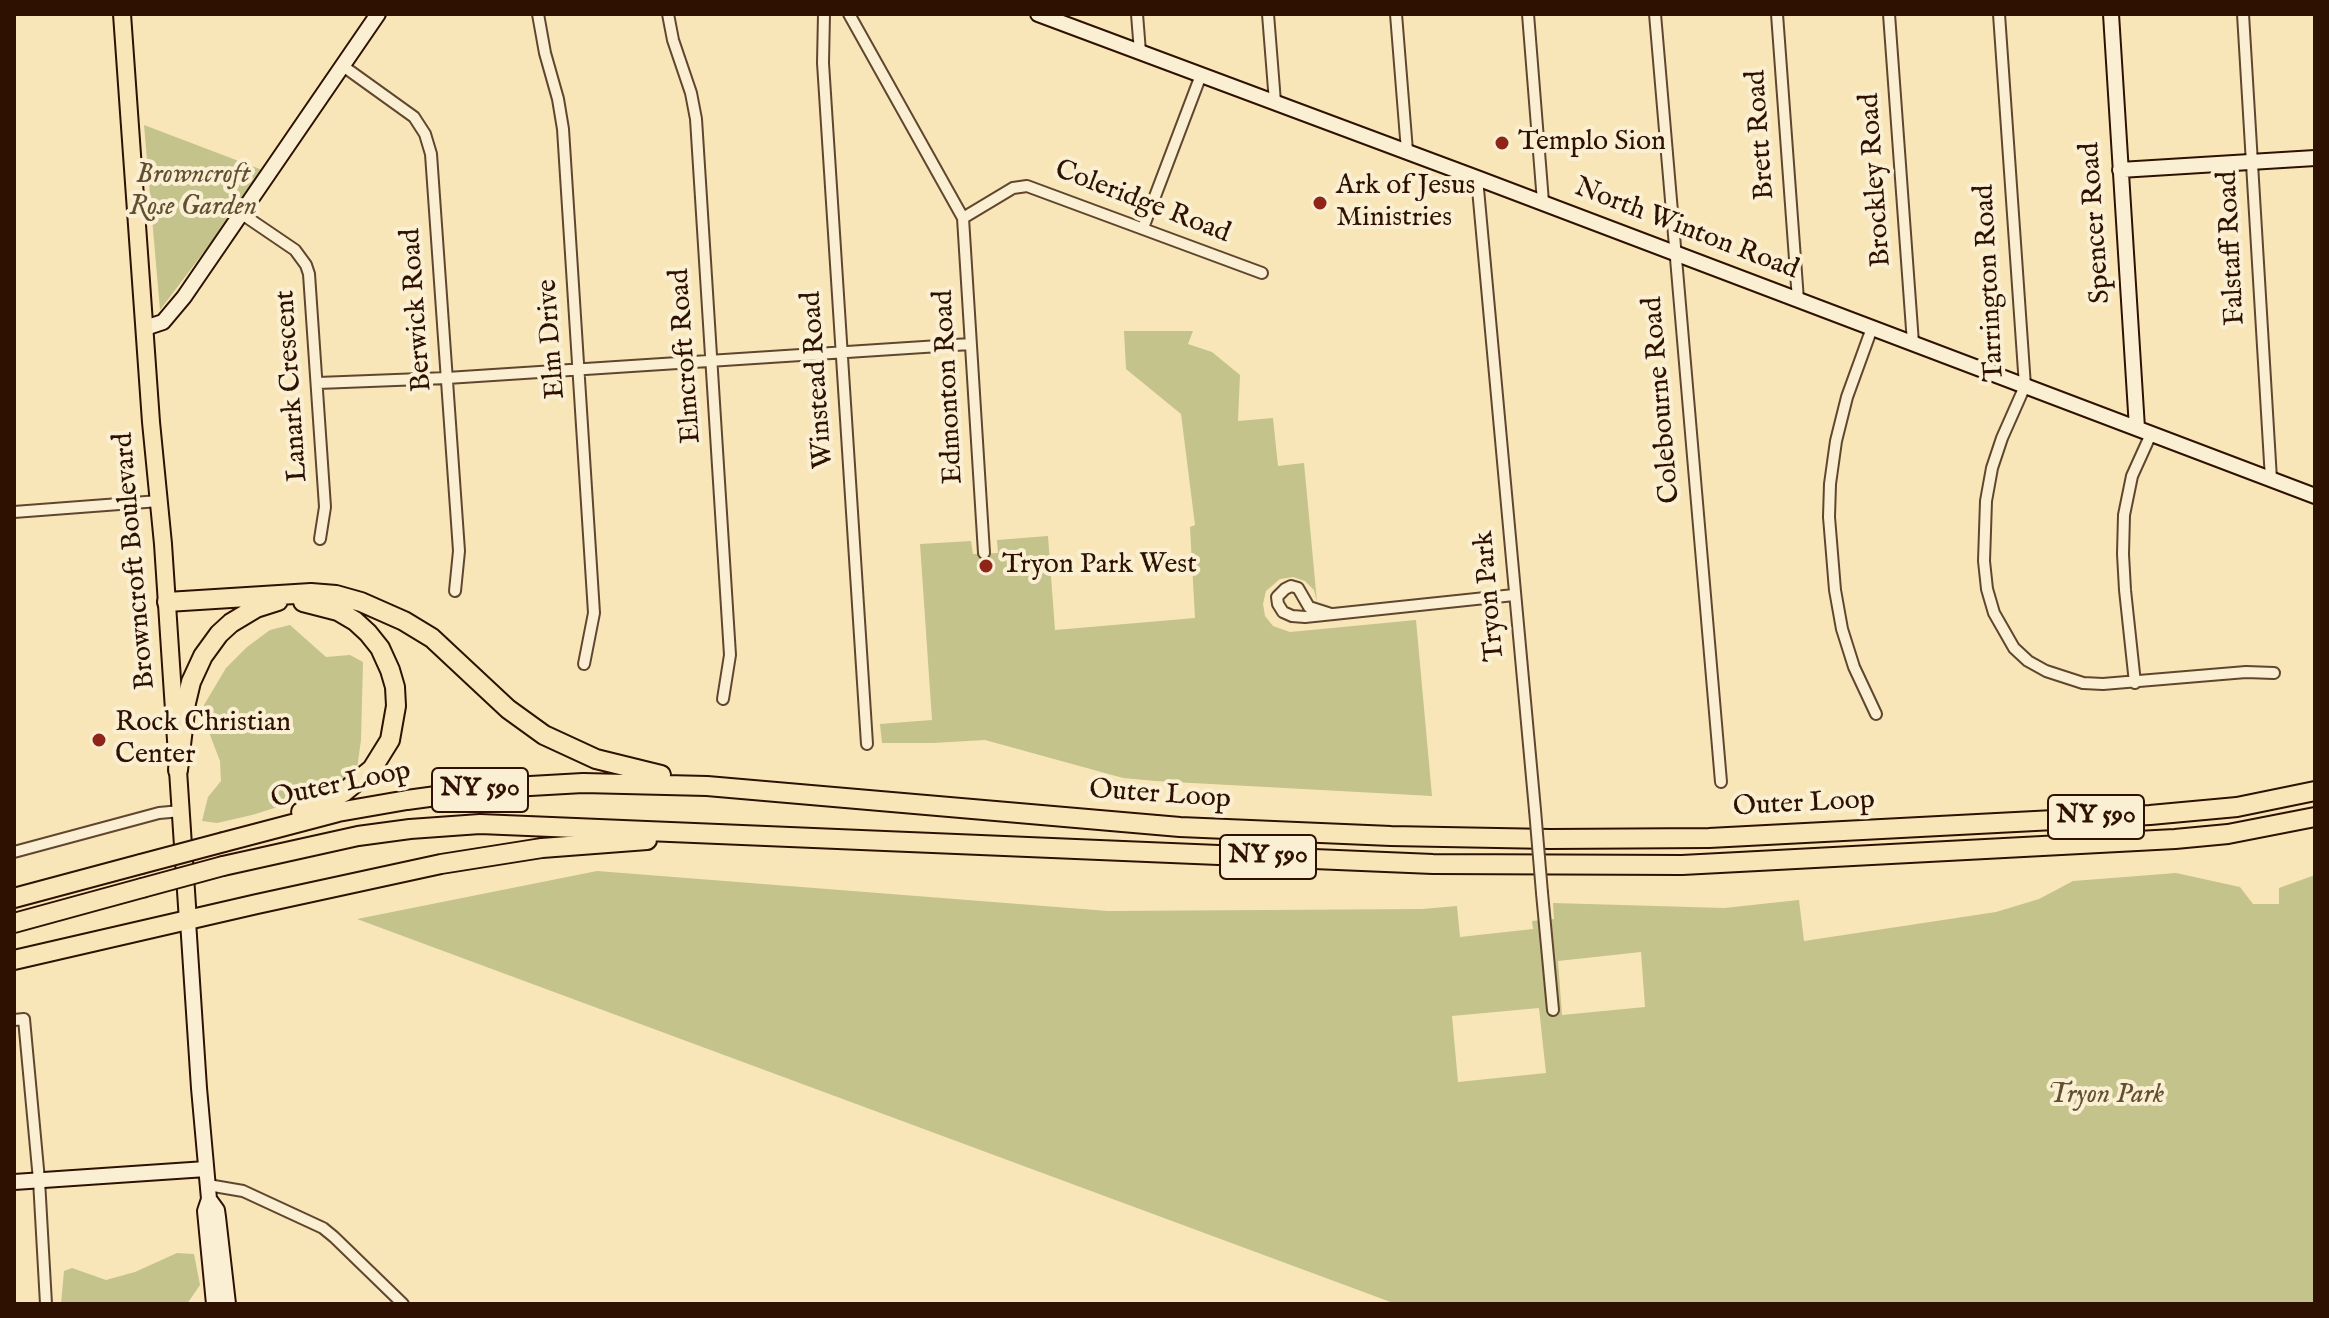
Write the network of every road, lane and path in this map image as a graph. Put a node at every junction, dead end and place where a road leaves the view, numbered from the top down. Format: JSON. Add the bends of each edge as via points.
{"nodes":[{"id":1,"x":122,"y":14,"type":"edge"},
{"id":2,"x":378,"y":14,"type":"edge"},
{"id":3,"x":538,"y":14,"type":"edge"},
{"id":4,"x":668,"y":14,"type":"edge"},
{"id":5,"x":824,"y":14,"type":"edge"},
{"id":6,"x":849,"y":14,"type":"edge"},
{"id":7,"x":1038,"y":14,"type":"edge"},
{"id":8,"x":1137,"y":14,"type":"edge"},
{"id":9,"x":1268,"y":14,"type":"edge"},
{"id":10,"x":1396,"y":14,"type":"edge"},
{"id":11,"x":1528,"y":14,"type":"edge"},
{"id":12,"x":1655,"y":14,"type":"edge"},
{"id":13,"x":1777,"y":14,"type":"edge"},
{"id":14,"x":1889,"y":14,"type":"edge"},
{"id":15,"x":1999,"y":14,"type":"edge"},
{"id":16,"x":2111,"y":14,"type":"edge"},
{"id":17,"x":2243,"y":14,"type":"edge"},
{"id":18,"x":1140,"y":52,"type":"junction"},
{"id":19,"x":343,"y":66,"type":"junction"},
{"id":20,"x":1201,"y":75,"type":"junction"},
{"id":21,"x":1275,"y":102,"type":"junction"},
{"id":22,"x":1407,"y":151,"type":"junction"},
{"id":23,"x":2315,"y":158,"type":"edge"},
{"id":24,"x":2252,"y":162,"type":"junction"},
{"id":25,"x":2120,"y":170,"type":"junction"},
{"id":26,"x":1477,"y":178,"type":"junction"},
{"id":27,"x":1543,"y":202,"type":"junction"},
{"id":28,"x":242,"y":214,"type":"junction"},
{"id":29,"x":963,"y":218,"type":"junction"},
{"id":30,"x":1143,"y":228,"type":"junction"},
{"id":31,"x":1675,"y":252,"type":"junction"},
{"id":32,"x":1262,"y":273,"type":"dead end"},
{"id":33,"x":1798,"y":300,"type":"junction"},
{"id":34,"x":145,"y":328,"type":"junction"},
{"id":35,"x":1872,"y":328,"type":"junction"},
{"id":36,"x":1913,"y":343,"type":"junction"},
{"id":37,"x":970,"y":344,"type":"junction"},
{"id":38,"x":841,"y":352,"type":"junction"},
{"id":39,"x":711,"y":360,"type":"junction"},
{"id":40,"x":579,"y":368,"type":"junction"},
{"id":41,"x":447,"y":378,"type":"junction"},
{"id":42,"x":318,"y":383,"type":"junction"},
{"id":43,"x":2025,"y":386,"type":"junction"},
{"id":44,"x":2144,"y":431,"type":"junction"},
{"id":45,"x":2271,"y":479,"type":"junction"},
{"id":46,"x":2315,"y":496,"type":"edge"},
{"id":47,"x":159,"y":501,"type":"junction"},
{"id":48,"x":14,"y":512,"type":"edge"},
{"id":49,"x":320,"y":539,"type":"dead end"},
{"id":50,"x":984,"y":553,"type":"dead end"},
{"id":51,"x":455,"y":591,"type":"dead end"},
{"id":52,"x":1514,"y":595,"type":"junction"},
{"id":53,"x":250,"y":596,"type":"junction"},
{"id":54,"x":300,"y":601,"type":"junction"},
{"id":55,"x":167,"y":602,"type":"junction"},
{"id":56,"x":1331,"y":614,"type":"junction"},
{"id":57,"x":584,"y":664,"type":"dead end"},
{"id":58,"x":2274,"y":673,"type":"dead end"},
{"id":59,"x":2135,"y":683,"type":"junction"},
{"id":60,"x":723,"y":699,"type":"dead end"},
{"id":61,"x":1876,"y":714,"type":"dead end"},
{"id":62,"x":867,"y":744,"type":"dead end"},
{"id":63,"x":178,"y":770,"type":"junction"},
{"id":64,"x":1721,"y":782,"type":"dead end"},
{"id":65,"x":742,"y":789,"type":"junction"},
{"id":66,"x":2315,"y":791,"type":"edge"},
{"id":67,"x":181,"y":811,"type":"junction"},
{"id":68,"x":2315,"y":817,"type":"edge"},
{"id":69,"x":745,"y":834,"type":"junction"},
{"id":70,"x":14,"y":838,"type":"edge"},
{"id":71,"x":224,"y":842,"type":"junction"},
{"id":72,"x":15,"y":852,"type":"edge"},
{"id":73,"x":14,"y":898,"type":"edge"},
{"id":74,"x":188,"y":921,"type":"junction"},
{"id":75,"x":14,"y":923,"type":"edge"},
{"id":76,"x":14,"y":960,"type":"edge"},
{"id":77,"x":1553,"y":1010,"type":"dead end"},
{"id":78,"x":19,"y":1019,"type":"edge"},
{"id":79,"x":206,"y":1169,"type":"junction"},
{"id":80,"x":39,"y":1180,"type":"junction"},
{"id":81,"x":14,"y":1182,"type":"edge"},
{"id":82,"x":208,"y":1192,"type":"junction"},
{"id":83,"x":46,"y":1304,"type":"edge"},
{"id":84,"x":214,"y":1304,"type":"edge"},
{"id":85,"x":228,"y":1304,"type":"edge"},
{"id":86,"x":403,"y":1304,"type":"edge"}],
"edges":[{"from":1,"to":34,"type":"main road","name":"Browncroft Boulevard"},
{"from":2,"to":19,"type":"main road"},
{"from":3,"to":40,"type":"street","name":"Elm Drive","via":[[563,129]]},
{"from":4,"to":39,"type":"street","name":"Elmcroft Road","via":[[696,119]]},
{"from":5,"to":38,"type":"street","name":"Winstead Road"},
{"from":6,"to":29,"type":"street"},
{"from":7,"to":18,"type":"main road","name":"North Winton Road"},
{"from":8,"to":18,"type":"street"},
{"from":9,"to":21,"type":"street"},
{"from":10,"to":22,"type":"street"},
{"from":11,"to":27,"type":"street"},
{"from":12,"to":31,"type":"street","name":"Colebourne Road"},
{"from":13,"to":33,"type":"street","name":"Brett Road"},
{"from":14,"to":36,"type":"street","name":"Brockley Road"},
{"from":15,"to":43,"type":"street","name":"Tarrington Road"},
{"from":16,"to":25,"type":"main road","name":"Spencer Road"},
{"from":17,"to":24,"type":"street","name":"Falstaff Road"},
{"from":18,"to":20,"type":"main road","name":"North Winton Road"},
{"from":19,"to":28,"type":"main road"},
{"from":19,"to":41,"type":"street","name":"Berwick Road","via":[[414,117],[425,134],[432,166]]},
{"from":20,"to":21,"type":"main road","name":"North Winton Road"},
{"from":20,"to":30,"type":"street"},
{"from":21,"to":22,"type":"main road","name":"North Winton Road"},
{"from":22,"to":26,"type":"main road","name":"North Winton Road"},
{"from":23,"to":24,"type":"main road"},
{"from":24,"to":25,"type":"main road"},
{"from":24,"to":45,"type":"street","name":"Falstaff Road"},
{"from":25,"to":44,"type":"main road","name":"Spencer Road"},
{"from":26,"to":27,"type":"main road","name":"North Winton Road"},
{"from":26,"to":52,"type":"street","name":"Tryon Park"},
{"from":27,"to":31,"type":"main road","name":"North Winton Road"},
{"from":28,"to":34,"type":"main road","via":[[172,313],[159,325]]},
{"from":28,"to":42,"type":"street","name":"Lanark Crescent","via":[[288,244],[306,265]]},
{"from":29,"to":30,"type":"street","name":"Coleridge Road","via":[[1023,186]]},
{"from":29,"to":37,"type":"street","name":"Edmonton Road"},
{"from":30,"to":32,"type":"street","name":"Coleridge Road"},
{"from":31,"to":33,"type":"main road","name":"North Winton Road"},
{"from":31,"to":64,"type":"street","name":"Colebourne Road"},
{"from":33,"to":35,"type":"main road","name":"North Winton Road"},
{"from":34,"to":47,"type":"main road","name":"Browncroft Boulevard"},
{"from":35,"to":36,"type":"main road","name":"North Winton Road"},
{"from":35,"to":61,"type":"street","via":[[1836,441],[1829,517],[1842,629]]},
{"from":36,"to":43,"type":"main road","name":"North Winton Road"},
{"from":37,"to":38,"type":"street"},
{"from":37,"to":50,"type":"street","name":"Edmonton Road"},
{"from":38,"to":39,"type":"street"},
{"from":38,"to":62,"type":"street","name":"Winstead Road"},
{"from":39,"to":40,"type":"street"},
{"from":39,"to":60,"type":"street","name":"Elmcroft Road","via":[[730,655]]},
{"from":40,"to":41,"type":"street"},
{"from":40,"to":57,"type":"street","name":"Elm Drive","via":[[594,613]]},
{"from":41,"to":42,"type":"street"},
{"from":41,"to":51,"type":"street","name":"Berwick Road","via":[[459,551]]},
{"from":42,"to":49,"type":"street","name":"Lanark Crescent","via":[[325,507]]},
{"from":43,"to":44,"type":"main road","name":"North Winton Road"},
{"from":43,"to":59,"type":"street","name":"Tarrington Road","via":[[2002,438],[1986,501],[1984,561],[1994,613],[2014,648],[2046,671],[2083,683]]},
{"from":44,"to":45,"type":"main road","name":"North Winton Road"},
{"from":44,"to":59,"type":"street","via":[[2124,515]]},
{"from":45,"to":46,"type":"main road","name":"North Winton Road"},
{"from":47,"to":48,"type":"street"},
{"from":47,"to":55,"type":"main road","name":"Browncroft Boulevard"},
{"from":52,"to":56,"type":"street"},
{"from":52,"to":77,"type":"street","name":"Tryon Park","bridge":true},
{"from":53,"to":54,"type":"highway"},
{"from":53,"to":55,"type":"highway"},
{"from":53,"to":65,"type":"highway","via":[[324,594],[375,607],[432,638],[512,713],[555,742],[615,765]]},
{"from":54,"to":63,"type":"highway","via":[[256,608],[213,641],[191,682]]},
{"from":54,"to":71,"type":"highway","via":[[344,614],[376,643],[395,687],[392,734],[376,764],[350,788]]},
{"from":55,"to":63,"type":"main road","name":"Browncroft Boulevard"},
{"from":56,"to":56,"type":"street","via":[[1292,616],[1283,612],[1277,597],[1291,586],[1298,588],[1309,607]]},
{"from":58,"to":59,"type":"street","name":"Tarrington Road"},
{"from":63,"to":67,"type":"main road","name":"Browncroft Boulevard"},
{"from":65,"to":66,"type":"highway","name":"Outer Loop","number":"NY 590","via":[[1180,827],[1579,839],[1709,838],[2150,815],[2229,808]]},
{"from":65,"to":71,"type":"highway","name":"Outer Loop","number":"NY 590","via":[[583,783],[477,790],[355,809]]},
{"from":67,"to":72,"type":"street"},
{"from":67,"to":74,"type":"main road","name":"Browncroft Boulevard"},
{"from":68,"to":69,"type":"highway","name":"Outer Loop","number":"NY 590","via":[[2175,839],[1682,865],[1451,864]]},
{"from":69,"to":74,"type":"highway","via":[[562,846],[472,858]]},
{"from":69,"to":75,"type":"highway","name":"Outer Loop","number":"NY 590","bridge":true,"via":[[524,825],[445,826],[349,837]]},
{"from":70,"to":72,"type":"street"},
{"from":71,"to":73,"type":"highway","name":"Outer Loop","number":"NY 590","bridge":true},
{"from":74,"to":76,"type":"highway"},
{"from":74,"to":79,"type":"main road","name":"Browncroft Boulevard"},
{"from":78,"to":80,"type":"street"},
{"from":79,"to":80,"type":"main road"},
{"from":79,"to":82,"type":"main road","name":"Browncroft Boulevard"},
{"from":80,"to":81,"type":"main road"},
{"from":80,"to":83,"type":"street"},
{"from":82,"to":84,"type":"main road","name":"Browncroft Boulevard","via":[[205,1211]]},
{"from":82,"to":85,"type":"main road","name":"Browncroft Boulevard","via":[[218,1217]]},
{"from":82,"to":86,"type":"street","via":[[243,1191],[316,1224]]}]}
